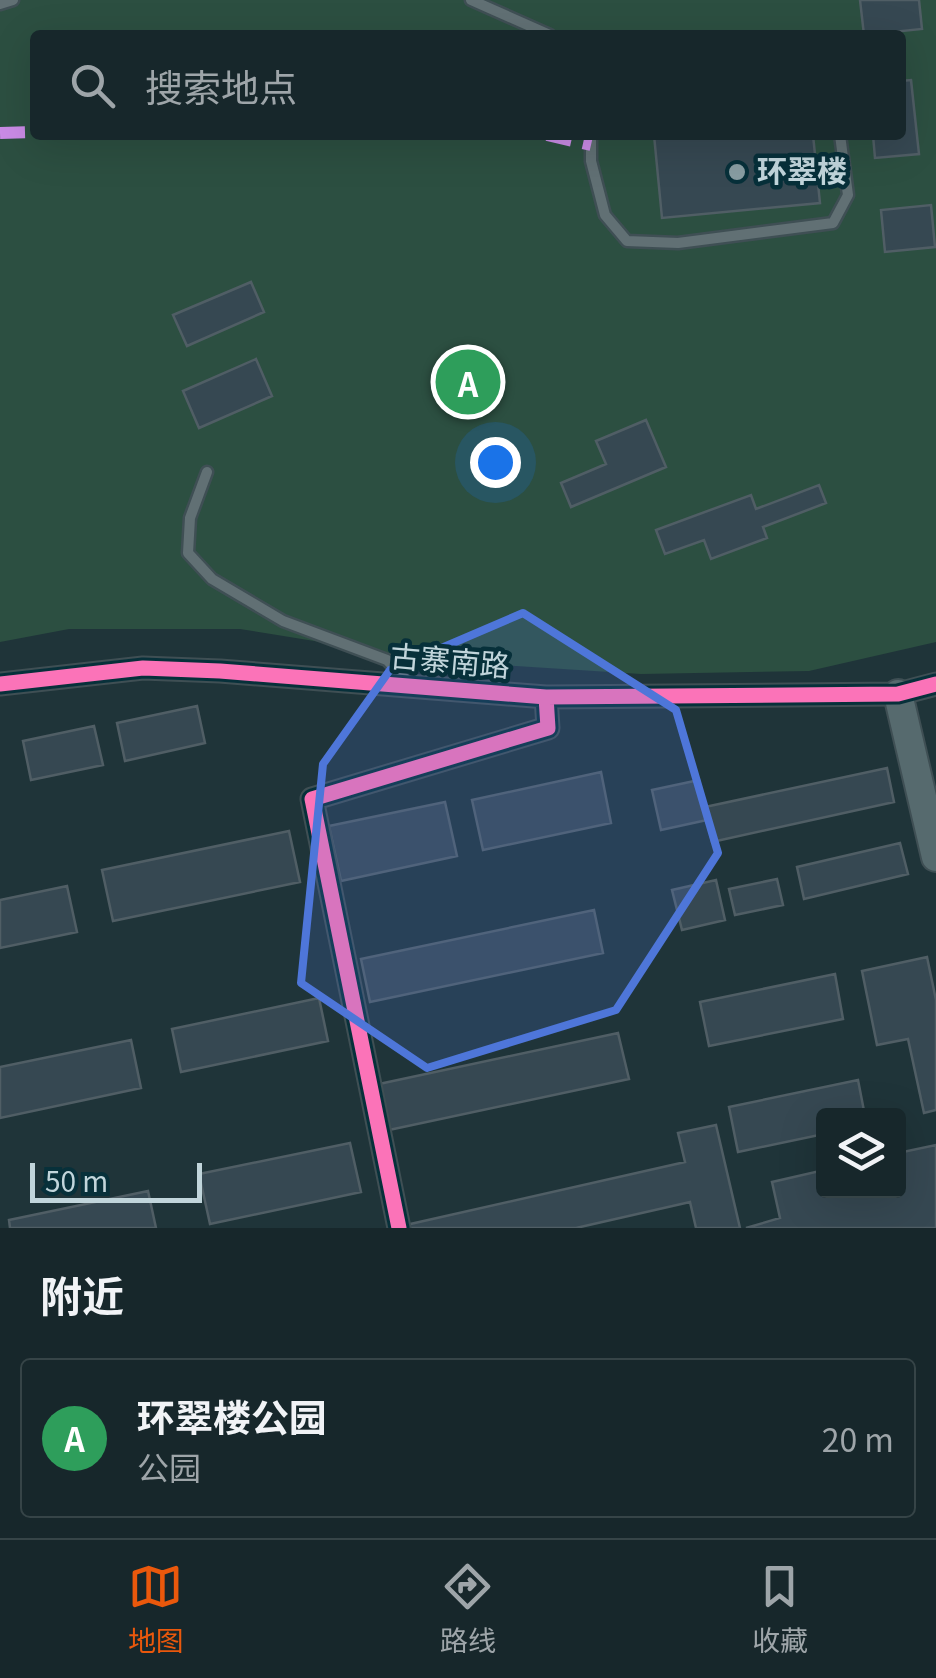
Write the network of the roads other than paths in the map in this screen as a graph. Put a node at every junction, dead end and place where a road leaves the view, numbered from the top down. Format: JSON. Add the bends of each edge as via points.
{"nodes":[{"id":1,"x":13,"y":0,"type":"edge"},
{"id":2,"x":470,"y":0,"type":"edge"},
{"id":3,"x":0,"y":4,"type":"edge"},
{"id":4,"x":543,"y":30,"type":"edge"},
{"id":5,"x":591,"y":140,"type":"edge"},
{"id":6,"x":841,"y":140,"type":"edge"},
{"id":7,"x":207,"y":472,"type":"dead end"},
{"id":8,"x":0,"y":684,"type":"edge"},
{"id":9,"x":936,"y":684,"type":"edge"},
{"id":10,"x":413,"y":687,"type":"junction"},
{"id":11,"x":898,"y":694,"type":"junction"},
{"id":12,"x":546,"y":697,"type":"junction"},
{"id":13,"x":936,"y":858,"type":"edge"},
{"id":14,"x":399,"y":1228,"type":"edge"}],
"edges":[{"from":1,"to":3,"type":"lane"},
{"from":2,"to":4,"type":"lane"},
{"from":5,"to":6,"type":"lane","via":[[605,215],[627,242],[833,224],[848,195]]},
{"from":7,"to":10,"type":"lane","via":[[190,518],[188,552],[212,578],[283,621],[387,660]]},
{"from":8,"to":10,"type":"street","name":"古寨南路","via":[[143,668]]},
{"from":9,"to":11,"type":"street","name":"古寨南路"},
{"from":10,"to":12,"type":"street","name":"古寨南路"},
{"from":11,"to":12,"type":"street","name":"古寨南路"},
{"from":11,"to":13,"type":"street"},
{"from":12,"to":14,"type":"street","via":[[548,728],[312,798]]}]}
